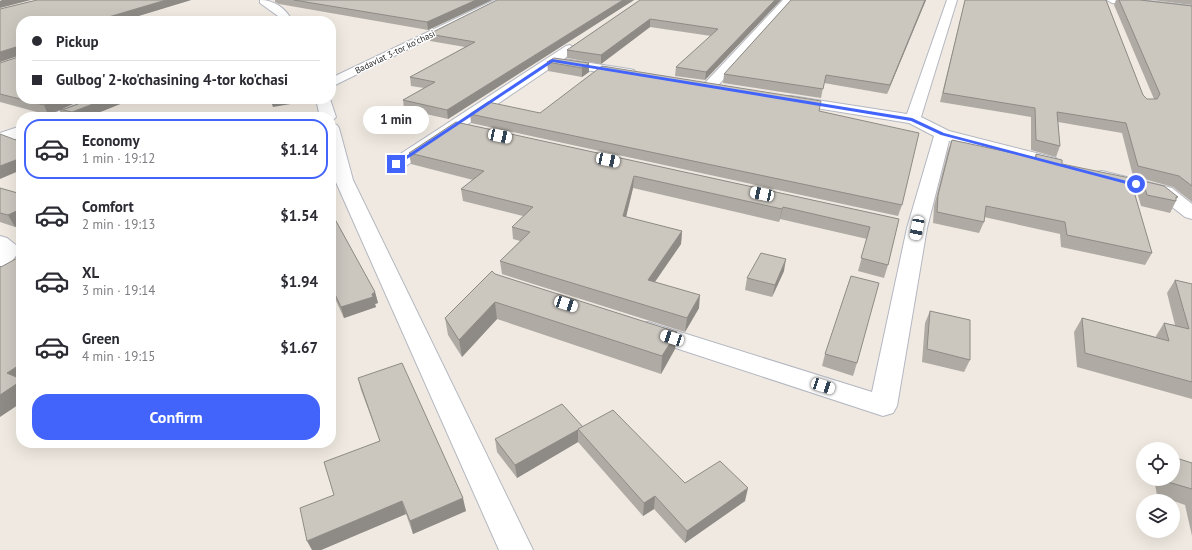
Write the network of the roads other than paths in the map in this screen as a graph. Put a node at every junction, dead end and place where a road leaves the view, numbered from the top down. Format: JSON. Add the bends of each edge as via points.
{"nodes":[{"id":1,"x":503,"y":0,"type":"edge"},
{"id":2,"x":789,"y":0,"type":"edge"},
{"id":3,"x":952,"y":0,"type":"edge"},
{"id":4,"x":1106,"y":0,"type":"edge"},
{"id":5,"x":1112,"y":0,"type":"edge"},
{"id":6,"x":264,"y":1,"type":"edge"},
{"id":7,"x":1192,"y":9,"type":"edge"},
{"id":8,"x":1112,"y":15,"type":"edge"},
{"id":9,"x":284,"y":16,"type":"edge"},
{"id":10,"x":578,"y":43,"type":"edge"},
{"id":11,"x":552,"y":61,"type":"junction"},
{"id":12,"x":646,"y":76,"type":"edge"},
{"id":13,"x":336,"y":81,"type":"edge"},
{"id":14,"x":693,"y":84,"type":"edge"},
{"id":15,"x":709,"y":87,"type":"junction"},
{"id":16,"x":724,"y":89,"type":"edge"},
{"id":17,"x":779,"y":98,"type":"edge"},
{"id":18,"x":88,"y":104,"type":"edge"},
{"id":19,"x":68,"y":112,"type":"edge"},
{"id":20,"x":912,"y":120,"type":"junction"},
{"id":21,"x":454,"y":126,"type":"junction"},
{"id":22,"x":477,"y":131,"type":"edge"},
{"id":23,"x":16,"y":132,"type":"edge"},
{"id":24,"x":943,"y":134,"type":"junction"},
{"id":25,"x":0,"y":139,"type":"edge"},
{"id":26,"x":336,"y":148,"type":"edge"},
{"id":27,"x":396,"y":164,"type":"dead end"},
{"id":28,"x":1066,"y":166,"type":"edge"},
{"id":29,"x":1089,"y":172,"type":"edge"},
{"id":30,"x":1192,"y":213,"type":"edge"},
{"id":31,"x":0,"y":242,"type":"edge"},
{"id":32,"x":0,"y":261,"type":"edge"},
{"id":33,"x":626,"y":323,"type":"edge"},
{"id":34,"x":516,"y":550,"type":"edge"}],
"edges":[{"from":1,"to":13,"type":"street","name":"Badavlat 3-tor koʼchasi"},
{"from":2,"to":15,"type":"street"},
{"from":3,"to":20,"type":"street"},
{"from":4,"to":8,"type":"street"},
{"from":5,"to":7,"type":"street"},
{"from":6,"to":9,"type":"street"},
{"from":10,"to":11,"type":"street"},
{"from":11,"to":12,"type":"street"},
{"from":11,"to":21,"type":"street"},
{"from":14,"to":15,"type":"street"},
{"from":15,"to":16,"type":"street"},
{"from":17,"to":20,"type":"street"},
{"from":18,"to":19,"type":"street"},
{"from":20,"to":24,"type":"street"},
{"from":21,"to":22,"type":"street"},
{"from":21,"to":27,"type":"street"},
{"from":23,"to":25,"type":"street"},
{"from":24,"to":28,"type":"street"},
{"from":24,"to":33,"type":"street","via":[[909,226],[883,406]]},
{"from":26,"to":34,"type":"street","via":[[344,180]]},
{"from":29,"to":30,"type":"street","via":[[1165,192]]},
{"from":31,"to":32,"type":"street","via":[[11,250]]}]}
